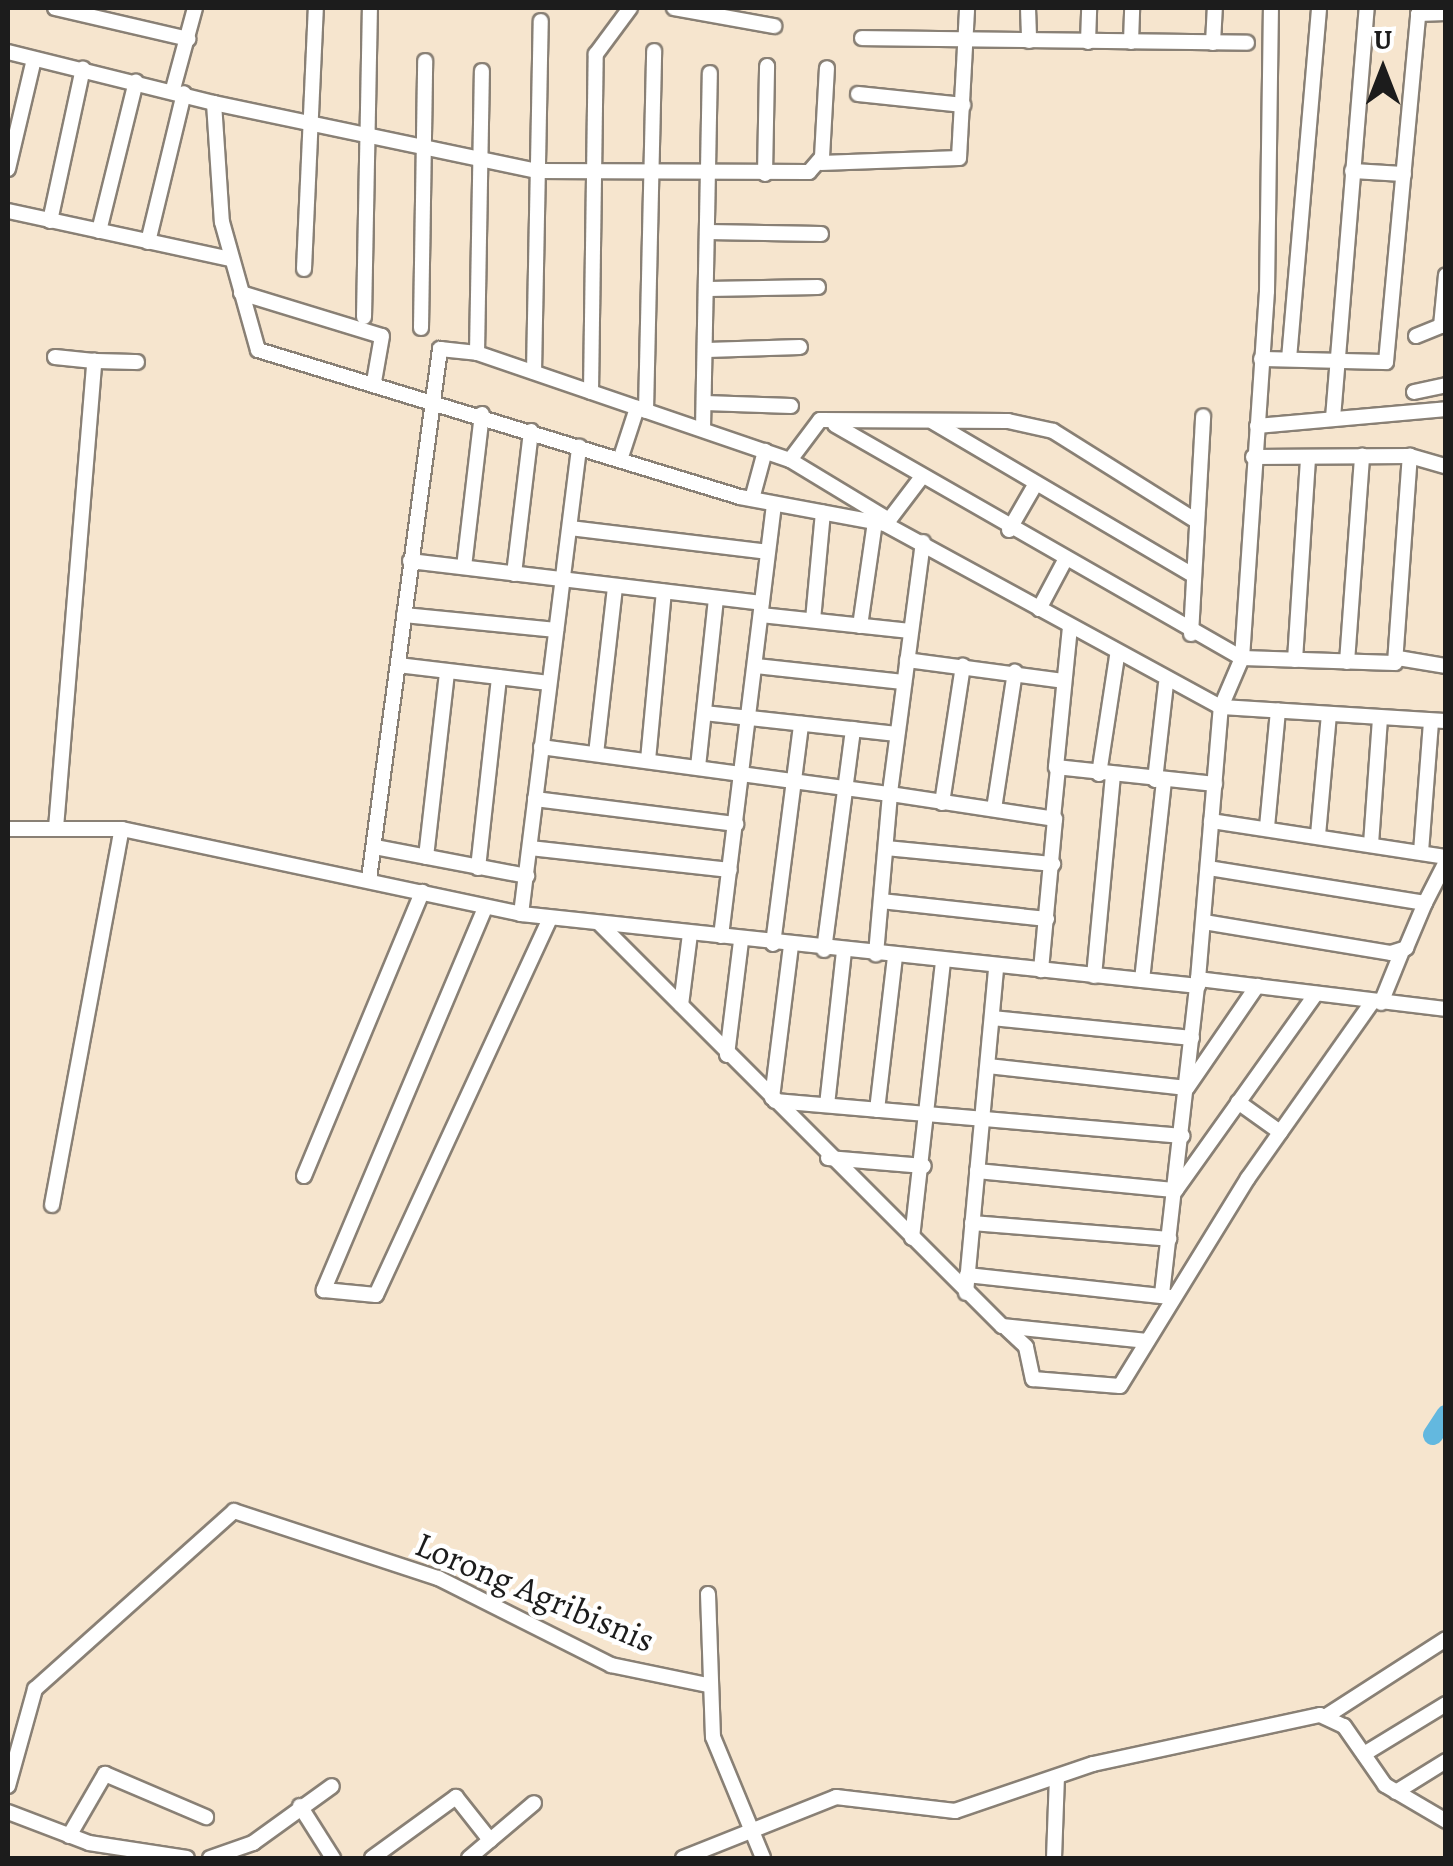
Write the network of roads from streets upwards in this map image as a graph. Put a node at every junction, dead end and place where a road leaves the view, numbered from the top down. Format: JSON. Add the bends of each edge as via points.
{"nodes":[{"id":1,"x":54,"y":8,"type":"edge"},
{"id":2,"x":195,"y":8,"type":"edge"},
{"id":3,"x":316,"y":8,"type":"edge"},
{"id":4,"x":370,"y":8,"type":"edge"},
{"id":5,"x":630,"y":8,"type":"edge"},
{"id":6,"x":674,"y":8,"type":"edge"},
{"id":7,"x":967,"y":8,"type":"edge"},
{"id":8,"x":1028,"y":8,"type":"edge"},
{"id":9,"x":1089,"y":8,"type":"edge"},
{"id":10,"x":1132,"y":8,"type":"edge"},
{"id":11,"x":1215,"y":8,"type":"edge"},
{"id":12,"x":1271,"y":8,"type":"edge"},
{"id":13,"x":1319,"y":8,"type":"edge"},
{"id":14,"x":1367,"y":8,"type":"edge"},
{"id":15,"x":1429,"y":11,"type":"edge"},
{"id":16,"x":542,"y":21,"type":"dead end"},
{"id":17,"x":774,"y":26,"type":"dead end"},
{"id":18,"x":862,"y":38,"type":"dead end"},
{"id":19,"x":188,"y":39,"type":"junction"},
{"id":20,"x":1028,"y":41,"type":"junction"},
{"id":21,"x":1088,"y":42,"type":"junction"},
{"id":22,"x":1132,"y":42,"type":"junction"},
{"id":23,"x":1213,"y":43,"type":"junction"},
{"id":24,"x":1246,"y":44,"type":"dead end"},
{"id":25,"x":968,"y":46,"type":"junction"},
{"id":26,"x":654,"y":50,"type":"dead end"},
{"id":27,"x":8,"y":52,"type":"edge"},
{"id":28,"x":34,"y":59,"type":"junction"},
{"id":29,"x":425,"y":61,"type":"dead end"},
{"id":30,"x":766,"y":66,"type":"dead end"},
{"id":31,"x":828,"y":68,"type":"dead end"},
{"id":32,"x":83,"y":69,"type":"junction"},
{"id":33,"x":482,"y":71,"type":"dead end"},
{"id":34,"x":710,"y":74,"type":"dead end"},
{"id":35,"x":136,"y":81,"type":"junction"},
{"id":36,"x":179,"y":91,"type":"junction"},
{"id":37,"x":858,"y":94,"type":"dead end"},
{"id":38,"x":222,"y":105,"type":"junction"},
{"id":39,"x":963,"y":106,"type":"junction"},
{"id":40,"x":300,"y":127,"type":"junction"},
{"id":41,"x":368,"y":139,"type":"junction"},
{"id":42,"x":424,"y":152,"type":"junction"},
{"id":43,"x":481,"y":161,"type":"junction"},
{"id":44,"x":821,"y":162,"type":"junction"},
{"id":45,"x":8,"y":169,"type":"edge"},
{"id":46,"x":538,"y":171,"type":"junction"},
{"id":47,"x":1352,"y":171,"type":"junction"},
{"id":48,"x":708,"y":172,"type":"junction"},
{"id":49,"x":595,"y":173,"type":"junction"},
{"id":50,"x":652,"y":173,"type":"junction"},
{"id":51,"x":765,"y":174,"type":"junction"},
{"id":52,"x":1404,"y":174,"type":"junction"},
{"id":53,"x":8,"y":211,"type":"edge"},
{"id":54,"x":50,"y":221,"type":"junction"},
{"id":55,"x":98,"y":231,"type":"junction"},
{"id":56,"x":708,"y":232,"type":"junction"},
{"id":57,"x":821,"y":234,"type":"dead end"},
{"id":58,"x":148,"y":242,"type":"junction"},
{"id":59,"x":230,"y":259,"type":"junction"},
{"id":60,"x":304,"y":269,"type":"dead end"},
{"id":61,"x":1446,"y":275,"type":"edge"},
{"id":62,"x":818,"y":288,"type":"dead end"},
{"id":63,"x":708,"y":289,"type":"junction"},
{"id":64,"x":241,"y":293,"type":"junction"},
{"id":65,"x":1444,"y":300,"type":"edge"},
{"id":66,"x":364,"y":317,"type":"dead end"},
{"id":67,"x":1444,"y":325,"type":"edge"},
{"id":68,"x":420,"y":328,"type":"dead end"},
{"id":69,"x":1416,"y":336,"type":"dead end"},
{"id":70,"x":800,"y":347,"type":"dead end"},
{"id":71,"x":707,"y":350,"type":"junction"},
{"id":72,"x":477,"y":353,"type":"junction"},
{"id":73,"x":55,"y":357,"type":"dead end"},
{"id":74,"x":1260,"y":359,"type":"junction"},
{"id":75,"x":1289,"y":360,"type":"junction"},
{"id":76,"x":94,"y":361,"type":"junction"},
{"id":77,"x":137,"y":362,"type":"dead end"},
{"id":78,"x":1338,"y":364,"type":"junction"},
{"id":79,"x":534,"y":372,"type":"junction"},
{"id":80,"x":374,"y":382,"type":"junction"},
{"id":81,"x":1446,"y":385,"type":"edge"},
{"id":82,"x":591,"y":392,"type":"junction"},
{"id":83,"x":1414,"y":392,"type":"dead end"},
{"id":84,"x":430,"y":402,"type":"junction"},
{"id":85,"x":705,"y":404,"type":"junction"},
{"id":86,"x":790,"y":406,"type":"dead end"},
{"id":87,"x":1446,"y":408,"type":"edge"},
{"id":88,"x":642,"y":410,"type":"junction"},
{"id":89,"x":482,"y":414,"type":"junction"},
{"id":90,"x":1203,"y":416,"type":"dead end"},
{"id":91,"x":1333,"y":418,"type":"junction"},
{"id":92,"x":932,"y":421,"type":"junction"},
{"id":93,"x":835,"y":425,"type":"junction"},
{"id":94,"x":1257,"y":426,"type":"junction"},
{"id":95,"x":703,"y":429,"type":"junction"},
{"id":96,"x":532,"y":430,"type":"junction"},
{"id":97,"x":579,"y":447,"type":"junction"},
{"id":98,"x":765,"y":450,"type":"junction"},
{"id":99,"x":1362,"y":456,"type":"junction"},
{"id":100,"x":1410,"y":456,"type":"junction"},
{"id":101,"x":1253,"y":457,"type":"junction"},
{"id":102,"x":1308,"y":457,"type":"junction"},
{"id":103,"x":620,"y":460,"type":"junction"},
{"id":104,"x":790,"y":460,"type":"junction"},
{"id":105,"x":1446,"y":466,"type":"edge"},
{"id":106,"x":921,"y":478,"type":"junction"},
{"id":107,"x":1035,"y":485,"type":"junction"},
{"id":108,"x":752,"y":500,"type":"junction"},
{"id":109,"x":774,"y":504,"type":"junction"},
{"id":110,"x":823,"y":512,"type":"junction"},
{"id":111,"x":1196,"y":520,"type":"junction"},
{"id":112,"x":883,"y":522,"type":"junction"},
{"id":113,"x":570,"y":528,"type":"junction"},
{"id":114,"x":1009,"y":530,"type":"junction"},
{"id":115,"x":923,"y":542,"type":"junction"},
{"id":116,"x":767,"y":552,"type":"junction"},
{"id":117,"x":410,"y":561,"type":"junction"},
{"id":118,"x":1064,"y":562,"type":"junction"},
{"id":119,"x":464,"y":567,"type":"junction"},
{"id":120,"x":514,"y":574,"type":"junction"},
{"id":121,"x":1194,"y":576,"type":"junction"},
{"id":122,"x":562,"y":580,"type":"junction"},
{"id":123,"x":615,"y":586,"type":"junction"},
{"id":124,"x":664,"y":592,"type":"junction"},
{"id":125,"x":716,"y":598,"type":"junction"},
{"id":126,"x":1038,"y":609,"type":"junction"},
{"id":127,"x":762,"y":610,"type":"junction"},
{"id":128,"x":404,"y":614,"type":"junction"},
{"id":129,"x":813,"y":620,"type":"junction"},
{"id":130,"x":860,"y":626,"type":"junction"},
{"id":131,"x":1070,"y":627,"type":"junction"},
{"id":132,"x":556,"y":630,"type":"junction"},
{"id":133,"x":910,"y":631,"type":"junction"},
{"id":134,"x":1191,"y":634,"type":"junction"},
{"id":135,"x":1117,"y":656,"type":"junction"},
{"id":136,"x":1242,"y":658,"type":"junction"},
{"id":137,"x":1398,"y":658,"type":"junction"},
{"id":138,"x":907,"y":660,"type":"junction"},
{"id":139,"x":1295,"y":660,"type":"junction"},
{"id":140,"x":1347,"y":662,"type":"junction"},
{"id":141,"x":398,"y":665,"type":"junction"},
{"id":142,"x":756,"y":666,"type":"junction"},
{"id":143,"x":963,"y":666,"type":"junction"},
{"id":144,"x":1446,"y":666,"type":"edge"},
{"id":145,"x":447,"y":672,"type":"junction"},
{"id":146,"x":1015,"y":672,"type":"junction"},
{"id":147,"x":499,"y":677,"type":"junction"},
{"id":148,"x":1064,"y":681,"type":"junction"},
{"id":149,"x":904,"y":682,"type":"junction"},
{"id":150,"x":549,"y":683,"type":"junction"},
{"id":151,"x":1166,"y":684,"type":"junction"},
{"id":152,"x":1221,"y":707,"type":"junction"},
{"id":153,"x":1278,"y":711,"type":"junction"},
{"id":154,"x":704,"y":712,"type":"junction"},
{"id":155,"x":1329,"y":715,"type":"junction"},
{"id":156,"x":750,"y":719,"type":"junction"},
{"id":157,"x":1380,"y":719,"type":"junction"},
{"id":158,"x":1438,"y":722,"type":"edge"},
{"id":159,"x":800,"y":724,"type":"junction"},
{"id":160,"x":853,"y":729,"type":"junction"},
{"id":161,"x":898,"y":734,"type":"junction"},
{"id":162,"x":542,"y":747,"type":"junction"},
{"id":163,"x":596,"y":754,"type":"junction"},
{"id":164,"x":648,"y":760,"type":"junction"},
{"id":165,"x":698,"y":767,"type":"junction"},
{"id":166,"x":1058,"y":768,"type":"junction"},
{"id":167,"x":744,"y":772,"type":"junction"},
{"id":168,"x":1106,"y":775,"type":"junction"},
{"id":169,"x":794,"y":780,"type":"junction"},
{"id":170,"x":1160,"y":781,"type":"junction"},
{"id":171,"x":1215,"y":784,"type":"junction"},
{"id":172,"x":847,"y":787,"type":"junction"},
{"id":173,"x":890,"y":794,"type":"junction"},
{"id":174,"x":535,"y":798,"type":"junction"},
{"id":175,"x":942,"y":802,"type":"junction"},
{"id":176,"x":994,"y":809,"type":"junction"},
{"id":177,"x":1053,"y":818,"type":"junction"},
{"id":178,"x":1211,"y":821,"type":"junction"},
{"id":179,"x":736,"y":824,"type":"junction"},
{"id":180,"x":1267,"y":826,"type":"junction"},
{"id":181,"x":56,"y":828,"type":"junction"},
{"id":182,"x":122,"y":828,"type":"junction"},
{"id":183,"x":8,"y":829,"type":"edge"},
{"id":184,"x":1318,"y":835,"type":"junction"},
{"id":185,"x":1371,"y":844,"type":"junction"},
{"id":186,"x":375,"y":847,"type":"junction"},
{"id":187,"x":530,"y":848,"type":"junction"},
{"id":188,"x":886,"y":848,"type":"junction"},
{"id":189,"x":1420,"y":852,"type":"junction"},
{"id":190,"x":426,"y":857,"type":"junction"},
{"id":191,"x":1446,"y":860,"type":"edge"},
{"id":192,"x":1053,"y":864,"type":"junction"},
{"id":193,"x":478,"y":868,"type":"junction"},
{"id":194,"x":1208,"y":868,"type":"junction"},
{"id":195,"x":730,"y":870,"type":"junction"},
{"id":196,"x":527,"y":876,"type":"junction"},
{"id":197,"x":369,"y":879,"type":"junction"},
{"id":198,"x":422,"y":892,"type":"junction"},
{"id":199,"x":881,"y":901,"type":"junction"},
{"id":200,"x":1425,"y":904,"type":"junction"},
{"id":201,"x":485,"y":908,"type":"junction"},
{"id":202,"x":521,"y":914,"type":"junction"},
{"id":203,"x":550,"y":918,"type":"junction"},
{"id":204,"x":1047,"y":919,"type":"junction"},
{"id":205,"x":599,"y":922,"type":"junction"},
{"id":206,"x":1204,"y":922,"type":"junction"},
{"id":207,"x":690,"y":934,"type":"junction"},
{"id":208,"x":720,"y":936,"type":"junction"},
{"id":209,"x":741,"y":941,"type":"junction"},
{"id":210,"x":772,"y":944,"type":"junction"},
{"id":211,"x":791,"y":946,"type":"junction"},
{"id":212,"x":824,"y":950,"type":"junction"},
{"id":213,"x":1402,"y":951,"type":"junction"},
{"id":214,"x":844,"y":952,"type":"junction"},
{"id":215,"x":876,"y":954,"type":"junction"},
{"id":216,"x":895,"y":957,"type":"junction"},
{"id":217,"x":943,"y":962,"type":"junction"},
{"id":218,"x":996,"y":967,"type":"junction"},
{"id":219,"x":1041,"y":970,"type":"junction"},
{"id":220,"x":1094,"y":976,"type":"junction"},
{"id":221,"x":1142,"y":980,"type":"junction"},
{"id":222,"x":1198,"y":982,"type":"junction"},
{"id":223,"x":1258,"y":986,"type":"junction"},
{"id":224,"x":1316,"y":994,"type":"junction"},
{"id":225,"x":1377,"y":1003,"type":"junction"},
{"id":226,"x":682,"y":1005,"type":"junction"},
{"id":227,"x":1446,"y":1009,"type":"edge"},
{"id":228,"x":992,"y":1018,"type":"junction"},
{"id":229,"x":1192,"y":1038,"type":"junction"},
{"id":230,"x":726,"y":1054,"type":"junction"},
{"id":231,"x":988,"y":1066,"type":"junction"},
{"id":232,"x":1187,"y":1088,"type":"junction"},
{"id":233,"x":774,"y":1100,"type":"junction"},
{"id":234,"x":1238,"y":1102,"type":"junction"},
{"id":235,"x":827,"y":1106,"type":"junction"},
{"id":236,"x":877,"y":1110,"type":"junction"},
{"id":237,"x":931,"y":1116,"type":"junction"},
{"id":238,"x":982,"y":1120,"type":"junction"},
{"id":239,"x":1280,"y":1132,"type":"junction"},
{"id":240,"x":1182,"y":1136,"type":"junction"},
{"id":241,"x":828,"y":1158,"type":"junction"},
{"id":242,"x":924,"y":1166,"type":"junction"},
{"id":243,"x":977,"y":1171,"type":"junction"},
{"id":244,"x":304,"y":1176,"type":"dead end"},
{"id":245,"x":1176,"y":1190,"type":"junction"},
{"id":246,"x":52,"y":1205,"type":"dead end"},
{"id":247,"x":972,"y":1223,"type":"junction"},
{"id":248,"x":912,"y":1238,"type":"junction"},
{"id":249,"x":1169,"y":1238,"type":"junction"},
{"id":250,"x":967,"y":1275,"type":"junction"},
{"id":251,"x":966,"y":1293,"type":"junction"},
{"id":252,"x":1168,"y":1296,"type":"junction"},
{"id":253,"x":1007,"y":1329,"type":"junction"},
{"id":254,"x":1147,"y":1341,"type":"junction"},
{"id":255,"x":708,"y":1594,"type":"dead end"},
{"id":256,"x":1446,"y":1639,"type":"edge"},
{"id":257,"x":708,"y":1685,"type":"junction"},
{"id":258,"x":1446,"y":1704,"type":"edge"},
{"id":259,"x":1328,"y":1715,"type":"junction"},
{"id":260,"x":1364,"y":1754,"type":"junction"},
{"id":261,"x":1446,"y":1760,"type":"edge"},
{"id":262,"x":1057,"y":1776,"type":"junction"},
{"id":263,"x":8,"y":1786,"type":"edge"},
{"id":264,"x":332,"y":1786,"type":"dead end"},
{"id":265,"x":1396,"y":1792,"type":"junction"},
{"id":266,"x":534,"y":1804,"type":"dead end"},
{"id":267,"x":300,"y":1806,"type":"junction"},
{"id":268,"x":8,"y":1812,"type":"edge"},
{"id":269,"x":206,"y":1817,"type":"dead end"},
{"id":270,"x":1446,"y":1822,"type":"edge"},
{"id":271,"x":749,"y":1835,"type":"junction"},
{"id":272,"x":69,"y":1836,"type":"junction"},
{"id":273,"x":490,"y":1840,"type":"junction"},
{"id":274,"x":187,"y":1858,"type":"edge"},
{"id":275,"x":210,"y":1858,"type":"edge"},
{"id":276,"x":334,"y":1858,"type":"edge"},
{"id":277,"x":372,"y":1858,"type":"edge"},
{"id":278,"x":469,"y":1858,"type":"edge"},
{"id":279,"x":683,"y":1858,"type":"edge"},
{"id":280,"x":763,"y":1858,"type":"edge"},
{"id":281,"x":1054,"y":1858,"type":"edge"}],
"edges":[{"from":1,"to":19,"type":"street"},
{"from":2,"to":19,"type":"street"},
{"from":3,"to":40,"type":"street"},
{"from":4,"to":41,"type":"street"},
{"from":5,"to":49,"type":"street","via":[[596,54]]},
{"from":6,"to":17,"type":"street"},
{"from":7,"to":25,"type":"street"},
{"from":8,"to":20,"type":"street"},
{"from":9,"to":21,"type":"street"},
{"from":10,"to":22,"type":"street"},
{"from":11,"to":23,"type":"street"},
{"from":12,"to":74,"type":"street"},
{"from":13,"to":75,"type":"street"},
{"from":14,"to":47,"type":"street"},
{"from":15,"to":52,"type":"street"},
{"from":16,"to":46,"type":"street"},
{"from":18,"to":25,"type":"street"},
{"from":19,"to":36,"type":"street"},
{"from":20,"to":21,"type":"street"},
{"from":20,"to":25,"type":"street"},
{"from":21,"to":22,"type":"street"},
{"from":22,"to":23,"type":"street"},
{"from":23,"to":24,"type":"street"},
{"from":25,"to":39,"type":"street"},
{"from":26,"to":50,"type":"street"},
{"from":27,"to":28,"type":"street"},
{"from":28,"to":32,"type":"street"},
{"from":28,"to":45,"type":"street"},
{"from":29,"to":42,"type":"street"},
{"from":30,"to":51,"type":"street"},
{"from":31,"to":44,"type":"street"},
{"from":32,"to":35,"type":"street"},
{"from":32,"to":54,"type":"street"},
{"from":33,"to":43,"type":"street"},
{"from":34,"to":48,"type":"street"},
{"from":35,"to":36,"type":"street"},
{"from":35,"to":55,"type":"street"},
{"from":36,"to":38,"type":"street"},
{"from":36,"to":58,"type":"street"},
{"from":37,"to":39,"type":"street"},
{"from":38,"to":40,"type":"street"},
{"from":38,"to":59,"type":"street"},
{"from":39,"to":44,"type":"street","via":[[964,147],[949,164]]},
{"from":40,"to":41,"type":"street"},
{"from":40,"to":60,"type":"street"},
{"from":41,"to":42,"type":"street"},
{"from":41,"to":66,"type":"street"},
{"from":42,"to":43,"type":"street"},
{"from":42,"to":68,"type":"street"},
{"from":43,"to":46,"type":"street"},
{"from":43,"to":72,"type":"street"},
{"from":44,"to":51,"type":"street","via":[[809,172]]},
{"from":46,"to":49,"type":"street"},
{"from":46,"to":79,"type":"street"},
{"from":47,"to":52,"type":"street"},
{"from":47,"to":78,"type":"street"},
{"from":48,"to":50,"type":"street"},
{"from":48,"to":51,"type":"street"},
{"from":48,"to":56,"type":"street"},
{"from":49,"to":50,"type":"street"},
{"from":49,"to":82,"type":"street"},
{"from":50,"to":88,"type":"street"},
{"from":52,"to":78,"type":"street","via":[[1386,360]]},
{"from":53,"to":54,"type":"street"},
{"from":54,"to":55,"type":"street"},
{"from":55,"to":58,"type":"street"},
{"from":56,"to":57,"type":"street"},
{"from":56,"to":63,"type":"street"},
{"from":58,"to":59,"type":"street"},
{"from":59,"to":64,"type":"street"},
{"from":61,"to":65,"type":"street"},
{"from":62,"to":63,"type":"street"},
{"from":63,"to":71,"type":"street"},
{"from":64,"to":80,"type":"street","via":[[258,350]]},
{"from":64,"to":80,"type":"street","via":[[382,336]]},
{"from":65,"to":67,"type":"street"},
{"from":67,"to":69,"type":"street"},
{"from":70,"to":71,"type":"street"},
{"from":71,"to":85,"type":"street"},
{"from":72,"to":79,"type":"street"},
{"from":72,"to":84,"type":"street","via":[[437,352]]},
{"from":73,"to":76,"type":"street"},
{"from":74,"to":75,"type":"street"},
{"from":74,"to":94,"type":"street"},
{"from":75,"to":78,"type":"street"},
{"from":76,"to":77,"type":"street"},
{"from":76,"to":181,"type":"street"},
{"from":78,"to":91,"type":"street"},
{"from":79,"to":82,"type":"street"},
{"from":80,"to":84,"type":"street"},
{"from":81,"to":83,"type":"street"},
{"from":82,"to":88,"type":"street"},
{"from":84,"to":89,"type":"street"},
{"from":84,"to":117,"type":"street"},
{"from":85,"to":86,"type":"street"},
{"from":85,"to":95,"type":"street"},
{"from":87,"to":91,"type":"street"},
{"from":88,"to":95,"type":"street"},
{"from":88,"to":103,"type":"street"},
{"from":89,"to":96,"type":"street"},
{"from":89,"to":119,"type":"street"},
{"from":90,"to":111,"type":"street"},
{"from":91,"to":94,"type":"street"},
{"from":92,"to":93,"type":"street"},
{"from":92,"to":107,"type":"street"},
{"from":92,"to":111,"type":"street","via":[[1053,432]]},
{"from":93,"to":104,"type":"street","via":[[816,422]]},
{"from":93,"to":106,"type":"street"},
{"from":94,"to":101,"type":"street"},
{"from":95,"to":98,"type":"street"},
{"from":96,"to":97,"type":"street"},
{"from":96,"to":120,"type":"street"},
{"from":97,"to":103,"type":"street"},
{"from":97,"to":113,"type":"street"},
{"from":98,"to":104,"type":"street"},
{"from":98,"to":108,"type":"street"},
{"from":99,"to":100,"type":"street"},
{"from":99,"to":102,"type":"street"},
{"from":99,"to":140,"type":"street"},
{"from":100,"to":105,"type":"street"},
{"from":100,"to":137,"type":"street"},
{"from":101,"to":102,"type":"street"},
{"from":101,"to":136,"type":"street"},
{"from":102,"to":139,"type":"street"},
{"from":103,"to":108,"type":"street"},
{"from":104,"to":112,"type":"street"},
{"from":106,"to":112,"type":"street"},
{"from":106,"to":114,"type":"street"},
{"from":107,"to":114,"type":"street"},
{"from":107,"to":121,"type":"street"},
{"from":108,"to":109,"type":"street"},
{"from":109,"to":110,"type":"street"},
{"from":109,"to":116,"type":"street"},
{"from":110,"to":112,"type":"street"},
{"from":110,"to":129,"type":"street"},
{"from":111,"to":121,"type":"street"},
{"from":112,"to":115,"type":"street"},
{"from":112,"to":130,"type":"street"},
{"from":113,"to":116,"type":"street"},
{"from":113,"to":122,"type":"street"},
{"from":114,"to":118,"type":"street"},
{"from":115,"to":126,"type":"street"},
{"from":115,"to":133,"type":"street"},
{"from":116,"to":127,"type":"street"},
{"from":117,"to":119,"type":"street"},
{"from":117,"to":128,"type":"street"},
{"from":118,"to":126,"type":"street"},
{"from":118,"to":134,"type":"street"},
{"from":119,"to":120,"type":"street"},
{"from":120,"to":122,"type":"street"},
{"from":121,"to":134,"type":"street"},
{"from":122,"to":123,"type":"street"},
{"from":122,"to":132,"type":"street"},
{"from":123,"to":124,"type":"street"},
{"from":123,"to":163,"type":"street"},
{"from":124,"to":125,"type":"street"},
{"from":124,"to":164,"type":"street"},
{"from":125,"to":127,"type":"street"},
{"from":125,"to":154,"type":"street"},
{"from":126,"to":131,"type":"street"},
{"from":127,"to":129,"type":"street"},
{"from":127,"to":142,"type":"street"},
{"from":128,"to":132,"type":"street"},
{"from":128,"to":141,"type":"street"},
{"from":129,"to":130,"type":"street"},
{"from":130,"to":133,"type":"street"},
{"from":131,"to":135,"type":"street"},
{"from":131,"to":148,"type":"street"},
{"from":132,"to":150,"type":"street"},
{"from":133,"to":138,"type":"street"},
{"from":134,"to":136,"type":"street"},
{"from":135,"to":151,"type":"street"},
{"from":135,"to":168,"type":"street"},
{"from":136,"to":139,"type":"street"},
{"from":136,"to":152,"type":"street"},
{"from":137,"to":140,"type":"street"},
{"from":137,"to":144,"type":"street"},
{"from":138,"to":143,"type":"street"},
{"from":138,"to":149,"type":"street"},
{"from":139,"to":140,"type":"street"},
{"from":141,"to":145,"type":"street"},
{"from":141,"to":186,"type":"street"},
{"from":142,"to":149,"type":"street"},
{"from":142,"to":156,"type":"street"},
{"from":143,"to":146,"type":"street"},
{"from":143,"to":175,"type":"street"},
{"from":145,"to":147,"type":"street"},
{"from":145,"to":190,"type":"street"},
{"from":146,"to":148,"type":"street"},
{"from":146,"to":176,"type":"street"},
{"from":147,"to":150,"type":"street"},
{"from":147,"to":193,"type":"street"},
{"from":148,"to":166,"type":"street"},
{"from":149,"to":161,"type":"street"},
{"from":150,"to":162,"type":"street"},
{"from":151,"to":152,"type":"street"},
{"from":151,"to":170,"type":"street"},
{"from":152,"to":153,"type":"street"},
{"from":152,"to":171,"type":"street"},
{"from":153,"to":155,"type":"street"},
{"from":153,"to":180,"type":"street"},
{"from":154,"to":156,"type":"street"},
{"from":154,"to":165,"type":"street"},
{"from":155,"to":157,"type":"street"},
{"from":155,"to":184,"type":"street"},
{"from":156,"to":159,"type":"street"},
{"from":156,"to":167,"type":"street"},
{"from":157,"to":158,"type":"street"},
{"from":157,"to":185,"type":"street"},
{"from":158,"to":189,"type":"street"},
{"from":159,"to":160,"type":"street"},
{"from":159,"to":169,"type":"street"},
{"from":160,"to":161,"type":"street"},
{"from":160,"to":172,"type":"street"},
{"from":161,"to":173,"type":"street"},
{"from":162,"to":163,"type":"street"},
{"from":162,"to":174,"type":"street"},
{"from":163,"to":164,"type":"street"},
{"from":164,"to":165,"type":"street"},
{"from":165,"to":167,"type":"street"},
{"from":166,"to":168,"type":"street"},
{"from":166,"to":177,"type":"street"},
{"from":167,"to":169,"type":"street"},
{"from":167,"to":179,"type":"street"},
{"from":168,"to":170,"type":"street"},
{"from":168,"to":220,"type":"street"},
{"from":169,"to":172,"type":"street"},
{"from":169,"to":210,"type":"street"},
{"from":170,"to":171,"type":"street"},
{"from":170,"to":221,"type":"street"},
{"from":171,"to":178,"type":"street"},
{"from":172,"to":173,"type":"street"},
{"from":172,"to":212,"type":"street"},
{"from":173,"to":175,"type":"street"},
{"from":173,"to":188,"type":"street"},
{"from":174,"to":179,"type":"street"},
{"from":174,"to":187,"type":"street"},
{"from":175,"to":176,"type":"street"},
{"from":176,"to":177,"type":"street"},
{"from":177,"to":192,"type":"street"},
{"from":178,"to":180,"type":"street"},
{"from":178,"to":194,"type":"street"},
{"from":179,"to":195,"type":"street"},
{"from":180,"to":184,"type":"street"},
{"from":181,"to":182,"type":"street"},
{"from":181,"to":183,"type":"street"},
{"from":182,"to":197,"type":"street"},
{"from":182,"to":246,"type":"street"},
{"from":184,"to":185,"type":"street"},
{"from":185,"to":189,"type":"street"},
{"from":186,"to":190,"type":"street"},
{"from":186,"to":197,"type":"street"},
{"from":187,"to":195,"type":"street"},
{"from":187,"to":196,"type":"street"},
{"from":188,"to":192,"type":"street"},
{"from":188,"to":199,"type":"street"},
{"from":189,"to":191,"type":"street"},
{"from":190,"to":193,"type":"street"},
{"from":191,"to":200,"type":"street"},
{"from":192,"to":204,"type":"street"},
{"from":193,"to":196,"type":"street"},
{"from":194,"to":200,"type":"street"},
{"from":194,"to":206,"type":"street"},
{"from":195,"to":208,"type":"street"},
{"from":196,"to":202,"type":"street"},
{"from":197,"to":198,"type":"street"},
{"from":198,"to":201,"type":"street"},
{"from":198,"to":244,"type":"street"},
{"from":199,"to":204,"type":"street"},
{"from":199,"to":215,"type":"street"},
{"from":200,"to":213,"type":"street"},
{"from":201,"to":202,"type":"street"},
{"from":201,"to":203,"type":"street","via":[[324,1290],[376,1295]]},
{"from":202,"to":203,"type":"street"},
{"from":203,"to":205,"type":"street"},
{"from":204,"to":219,"type":"street"},
{"from":205,"to":207,"type":"street"},
{"from":205,"to":226,"type":"street"},
{"from":206,"to":213,"type":"street"},
{"from":206,"to":222,"type":"street"},
{"from":207,"to":208,"type":"street"},
{"from":207,"to":226,"type":"street"},
{"from":208,"to":209,"type":"street"},
{"from":209,"to":210,"type":"street"},
{"from":209,"to":230,"type":"street"},
{"from":210,"to":211,"type":"street"},
{"from":211,"to":212,"type":"street"},
{"from":211,"to":233,"type":"street"},
{"from":212,"to":214,"type":"street"},
{"from":213,"to":225,"type":"street"},
{"from":214,"to":215,"type":"street"},
{"from":214,"to":235,"type":"street"},
{"from":215,"to":216,"type":"street"},
{"from":216,"to":217,"type":"street"},
{"from":216,"to":236,"type":"street"},
{"from":217,"to":218,"type":"street"},
{"from":217,"to":237,"type":"street"},
{"from":218,"to":219,"type":"street"},
{"from":218,"to":228,"type":"street"},
{"from":219,"to":220,"type":"street"},
{"from":220,"to":221,"type":"street"},
{"from":221,"to":222,"type":"street"},
{"from":222,"to":223,"type":"street"},
{"from":222,"to":229,"type":"street"},
{"from":223,"to":224,"type":"street"},
{"from":223,"to":232,"type":"street"},
{"from":224,"to":225,"type":"street"},
{"from":224,"to":234,"type":"street"},
{"from":225,"to":227,"type":"street"},
{"from":225,"to":239,"type":"street"},
{"from":226,"to":230,"type":"street"},
{"from":228,"to":229,"type":"street"},
{"from":228,"to":231,"type":"street"},
{"from":229,"to":232,"type":"street"},
{"from":230,"to":233,"type":"street"},
{"from":231,"to":232,"type":"street"},
{"from":231,"to":238,"type":"street"},
{"from":232,"to":240,"type":"street"},
{"from":233,"to":235,"type":"street"},
{"from":233,"to":241,"type":"street"},
{"from":234,"to":239,"type":"street"},
{"from":234,"to":245,"type":"street"},
{"from":235,"to":236,"type":"street"},
{"from":236,"to":237,"type":"street"},
{"from":237,"to":238,"type":"street"},
{"from":237,"to":242,"type":"street"},
{"from":238,"to":240,"type":"street"},
{"from":238,"to":243,"type":"street"},
{"from":239,"to":252,"type":"street"},
{"from":240,"to":245,"type":"street"},
{"from":241,"to":242,"type":"street"},
{"from":241,"to":248,"type":"street"},
{"from":242,"to":248,"type":"street"},
{"from":243,"to":245,"type":"street"},
{"from":243,"to":247,"type":"street"},
{"from":245,"to":249,"type":"street"},
{"from":247,"to":249,"type":"street"},
{"from":247,"to":250,"type":"street"},
{"from":248,"to":251,"type":"street"},
{"from":249,"to":252,"type":"street"},
{"from":250,"to":251,"type":"street"},
{"from":250,"to":252,"type":"street"},
{"from":251,"to":253,"type":"street"},
{"from":252,"to":254,"type":"street"},
{"from":253,"to":254,"type":"street"},
{"from":253,"to":254,"type":"street","via":[[1025,1346],[1033,1379],[1112,1390]]},
{"from":255,"to":257,"type":"street"},
{"from":256,"to":259,"type":"street"},
{"from":257,"to":263,"type":"street","name":"Lorong Agribisnis","via":[[611,1665],[438,1578],[234,1511],[35,1689]]},
{"from":257,"to":271,"type":"street","via":[[719,1760]]},
{"from":258,"to":260,"type":"street"},
{"from":259,"to":260,"type":"street"},
{"from":259,"to":262,"type":"street"},
{"from":260,"to":265,"type":"street"},
{"from":261,"to":265,"type":"street"},
{"from":262,"to":271,"type":"street","via":[[942,1812],[836,1797]]},
{"from":262,"to":281,"type":"street"},
{"from":264,"to":267,"type":"street"},
{"from":265,"to":270,"type":"street"},
{"from":266,"to":273,"type":"street"},
{"from":267,"to":275,"type":"street","via":[[253,1843]]},
{"from":267,"to":276,"type":"street"},
{"from":268,"to":272,"type":"street"},
{"from":269,"to":272,"type":"street","via":[[106,1774]]},
{"from":271,"to":279,"type":"street"},
{"from":271,"to":280,"type":"street"},
{"from":272,"to":274,"type":"street"},
{"from":273,"to":277,"type":"street","via":[[459,1796]]},
{"from":273,"to":278,"type":"street"}]}
